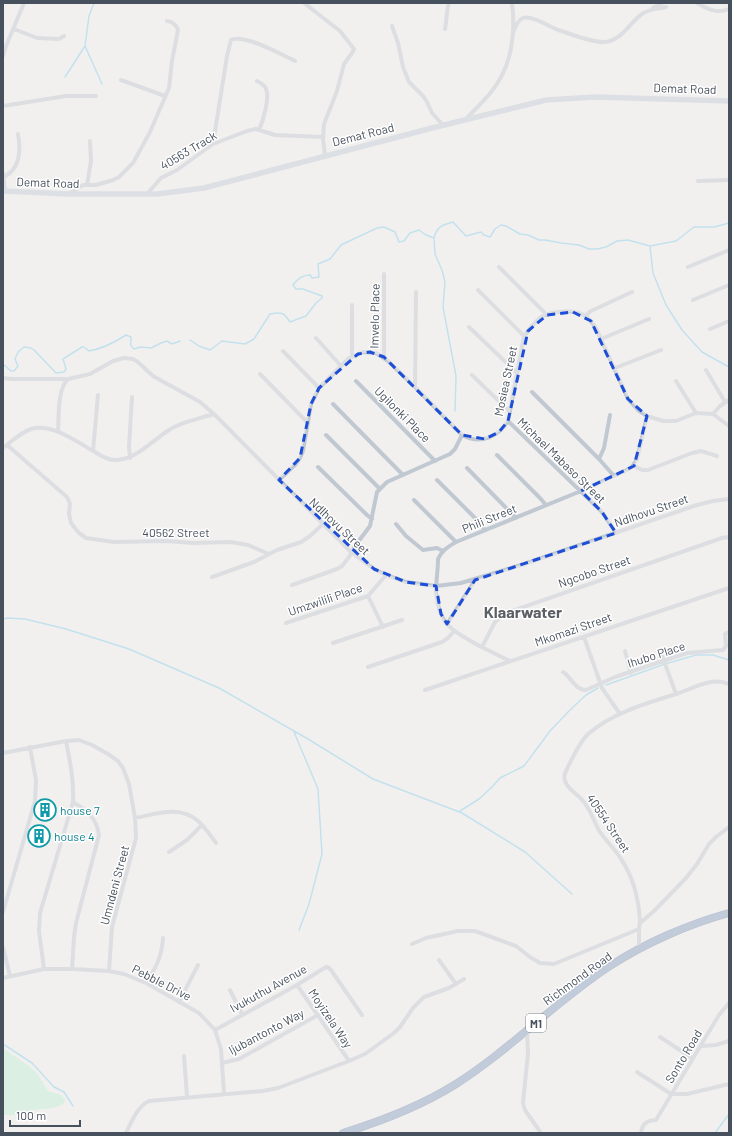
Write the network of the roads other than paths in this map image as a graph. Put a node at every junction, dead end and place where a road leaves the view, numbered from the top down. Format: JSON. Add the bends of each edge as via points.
{"nodes":[{"id":1,"x":24,"y":3,"type":"edge"},
{"id":2,"x":304,"y":3,"type":"edge"},
{"id":3,"x":449,"y":3,"type":"edge"},
{"id":4,"x":512,"y":3,"type":"edge"},
{"id":5,"x":662,"y":3,"type":"edge"},
{"id":6,"x":697,"y":3,"type":"edge"},
{"id":7,"x":701,"y":5,"type":"edge"},
{"id":8,"x":666,"y":7,"type":"dead end"},
{"id":9,"x":729,"y":9,"type":"edge"},
{"id":10,"x":651,"y":10,"type":"junction"},
{"id":11,"x":166,"y":21,"type":"dead end"},
{"id":12,"x":392,"y":26,"type":"dead end"},
{"id":13,"x":14,"y":28,"type":"junction"},
{"id":14,"x":445,"y":29,"type":"dead end"},
{"id":15,"x":513,"y":33,"type":"junction"},
{"id":16,"x":64,"y":36,"type":"dead end"},
{"id":17,"x":3,"y":56,"type":"edge"},
{"id":18,"x":296,"y":61,"type":"dead end"},
{"id":19,"x":121,"y":80,"type":"dead end"},
{"id":20,"x":257,"y":81,"type":"dead end"},
{"id":21,"x":96,"y":96,"type":"dead end"},
{"id":22,"x":165,"y":96,"type":"junction"},
{"id":23,"x":729,"y":101,"type":"edge"},
{"id":24,"x":3,"y":106,"type":"edge"},
{"id":25,"x":466,"y":120,"type":"junction"},
{"id":26,"x":443,"y":125,"type":"junction"},
{"id":27,"x":260,"y":130,"type":"junction"},
{"id":28,"x":18,"y":134,"type":"dead end"},
{"id":29,"x":323,"y":138,"type":"junction"},
{"id":30,"x":90,"y":141,"type":"dead end"},
{"id":31,"x":213,"y":144,"type":"junction"},
{"id":32,"x":325,"y":156,"type":"junction"},
{"id":33,"x":4,"y":175,"type":"edge"},
{"id":34,"x":729,"y":180,"type":"edge"},
{"id":35,"x":698,"y":181,"type":"dead end"},
{"id":36,"x":87,"y":185,"type":"junction"},
{"id":37,"x":4,"y":191,"type":"edge"},
{"id":38,"x":67,"y":194,"type":"junction"},
{"id":39,"x":147,"y":194,"type":"junction"},
{"id":40,"x":729,"y":250,"type":"edge"},
{"id":41,"x":499,"y":267,"type":"dead end"},
{"id":42,"x":688,"y":267,"type":"dead end"},
{"id":43,"x":384,"y":274,"type":"dead end"},
{"id":44,"x":729,"y":285,"type":"edge"},
{"id":45,"x":478,"y":290,"type":"dead end"},
{"id":46,"x":416,"y":292,"type":"dead end"},
{"id":47,"x":632,"y":292,"type":"dead end"},
{"id":48,"x":693,"y":300,"type":"dead end"},
{"id":49,"x":352,"y":305,"type":"dead end"},
{"id":50,"x":547,"y":315,"type":"junction"},
{"id":51,"x":585,"y":316,"type":"junction"},
{"id":52,"x":649,"y":319,"type":"dead end"},
{"id":53,"x":729,"y":321,"type":"edge"},
{"id":54,"x":469,"y":327,"type":"dead end"},
{"id":55,"x":710,"y":329,"type":"dead end"},
{"id":56,"x":524,"y":336,"type":"junction"},
{"id":57,"x":316,"y":338,"type":"dead end"},
{"id":58,"x":601,"y":339,"type":"junction"},
{"id":59,"x":661,"y":350,"type":"dead end"},
{"id":60,"x":283,"y":351,"type":"dead end"},
{"id":61,"x":352,"y":356,"type":"junction"},
{"id":62,"x":384,"y":357,"type":"junction"},
{"id":63,"x":341,"y":366,"type":"junction"},
{"id":64,"x":614,"y":368,"type":"junction"},
{"id":65,"x":706,"y":370,"type":"dead end"},
{"id":66,"x":516,"y":373,"type":"junction"},
{"id":67,"x":260,"y":374,"type":"dead end"},
{"id":68,"x":472,"y":375,"type":"dead end"},
{"id":69,"x":3,"y":378,"type":"edge"},
{"id":70,"x":68,"y":379,"type":"junction"},
{"id":71,"x":356,"y":381,"type":"dead end"},
{"id":72,"x":676,"y":381,"type":"dead end"},
{"id":73,"x":416,"y":387,"type":"junction"},
{"id":74,"x":319,"y":388,"type":"junction"},
{"id":75,"x":532,"y":392,"type":"dead end"},
{"id":76,"x":98,"y":395,"type":"dead end"},
{"id":77,"x":132,"y":397,"type":"dead end"},
{"id":78,"x":727,"y":401,"type":"edge"},
{"id":79,"x":333,"y":404,"type":"dead end"},
{"id":80,"x":510,"y":412,"type":"junction"},
{"id":81,"x":696,"y":413,"type":"junction"},
{"id":82,"x":214,"y":414,"type":"junction"},
{"id":83,"x":713,"y":414,"type":"junction"},
{"id":84,"x":610,"y":415,"type":"dead end"},
{"id":85,"x":647,"y":416,"type":"junction"},
{"id":86,"x":508,"y":421,"type":"junction"},
{"id":87,"x":308,"y":423,"type":"junction"},
{"id":88,"x":729,"y":426,"type":"edge"},
{"id":89,"x":58,"y":432,"type":"junction"},
{"id":90,"x":326,"y":435,"type":"dead end"},
{"id":91,"x":462,"y":435,"type":"junction"},
{"id":92,"x":5,"y":446,"type":"edge"},
{"id":93,"x":93,"y":451,"type":"junction"},
{"id":94,"x":497,"y":455,"type":"dead end"},
{"id":95,"x":717,"y":456,"type":"dead end"},
{"id":96,"x":130,"y":458,"type":"junction"},
{"id":97,"x":599,"y":459,"type":"junction"},
{"id":98,"x":435,"y":461,"type":"junction"},
{"id":99,"x":318,"y":466,"type":"dead end"},
{"id":100,"x":634,"y":466,"type":"junction"},
{"id":101,"x":467,"y":468,"type":"dead end"},
{"id":102,"x":403,"y":475,"type":"junction"},
{"id":103,"x":614,"y":476,"type":"junction"},
{"id":104,"x":278,"y":480,"type":"junction"},
{"id":105,"x":437,"y":480,"type":"dead end"},
{"id":106,"x":380,"y":489,"type":"junction"},
{"id":107,"x":581,"y":491,"type":"junction"},
{"id":108,"x":729,"y":498,"type":"edge"},
{"id":109,"x":414,"y":500,"type":"dead end"},
{"id":110,"x":546,"y":505,"type":"junction"},
{"id":111,"x":516,"y":518,"type":"junction"},
{"id":112,"x":372,"y":519,"type":"junction"},
{"id":113,"x":323,"y":524,"type":"junction"},
{"id":114,"x":396,"y":524,"type":"dead end"},
{"id":115,"x":485,"y":530,"type":"junction"},
{"id":116,"x":616,"y":533,"type":"junction"},
{"id":117,"x":729,"y":537,"type":"edge"},
{"id":118,"x":456,"y":542,"type":"junction"},
{"id":119,"x":443,"y":551,"type":"junction"},
{"id":120,"x":351,"y":552,"type":"junction"},
{"id":121,"x":269,"y":554,"type":"junction"},
{"id":122,"x":386,"y":575,"type":"junction"},
{"id":123,"x":212,"y":577,"type":"dead end"},
{"id":124,"x":475,"y":580,"type":"junction"},
{"id":125,"x":292,"y":585,"type":"dead end"},
{"id":126,"x":436,"y":586,"type":"junction"},
{"id":127,"x":729,"y":588,"type":"edge"},
{"id":128,"x":368,"y":596,"type":"junction"},
{"id":129,"x":402,"y":620,"type":"dead end"},
{"id":130,"x":286,"y":623,"type":"dead end"},
{"id":131,"x":447,"y":624,"type":"junction"},
{"id":132,"x":383,"y":627,"type":"junction"},
{"id":133,"x":454,"y":630,"type":"junction"},
{"id":134,"x":728,"y":632,"type":"edge"},
{"id":135,"x":584,"y":637,"type":"junction"},
{"id":136,"x":333,"y":643,"type":"dead end"},
{"id":137,"x":482,"y":647,"type":"junction"},
{"id":138,"x":660,"y":650,"type":"dead end"},
{"id":139,"x":625,"y":651,"type":"dead end"},
{"id":140,"x":510,"y":661,"type":"junction"},
{"id":141,"x":664,"y":662,"type":"junction"},
{"id":142,"x":368,"y":667,"type":"dead end"},
{"id":143,"x":563,"y":672,"type":"dead end"},
{"id":144,"x":631,"y":673,"type":"junction"},
{"id":145,"x":600,"y":683,"type":"junction"},
{"id":146,"x":729,"y":684,"type":"edge"},
{"id":147,"x":424,"y":690,"type":"dead end"},
{"id":148,"x":676,"y":694,"type":"junction"},
{"id":149,"x":620,"y":714,"type":"junction"},
{"id":150,"x":66,"y":741,"type":"junction"},
{"id":151,"x":30,"y":748,"type":"junction"},
{"id":152,"x":3,"y":753,"type":"edge"},
{"id":153,"x":72,"y":802,"type":"junction"},
{"id":154,"x":135,"y":818,"type":"junction"},
{"id":155,"x":202,"y":824,"type":"junction"},
{"id":156,"x":729,"y":827,"type":"edge"},
{"id":157,"x":216,"y":843,"type":"dead end"},
{"id":158,"x":169,"y":852,"type":"dead end"},
{"id":159,"x":3,"y":912,"type":"edge"},
{"id":160,"x":729,"y":913,"type":"edge"},
{"id":161,"x":640,"y":923,"type":"junction"},
{"id":162,"x":638,"y":929,"type":"junction"},
{"id":163,"x":162,"y":938,"type":"dead end"},
{"id":164,"x":412,"y":944,"type":"dead end"},
{"id":165,"x":3,"y":947,"type":"edge"},
{"id":166,"x":639,"y":949,"type":"junction"},
{"id":167,"x":439,"y":960,"type":"dead end"},
{"id":168,"x":198,"y":965,"type":"dead end"},
{"id":169,"x":44,"y":969,"type":"junction"},
{"id":170,"x":72,"y":969,"type":"junction"},
{"id":171,"x":109,"y":971,"type":"junction"},
{"id":172,"x":10,"y":976,"type":"junction"},
{"id":173,"x":3,"y":978,"type":"edge"},
{"id":174,"x":464,"y":979,"type":"dead end"},
{"id":175,"x":146,"y":984,"type":"junction"},
{"id":176,"x":456,"y":984,"type":"junction"},
{"id":177,"x":297,"y":985,"type":"junction"},
{"id":178,"x":230,"y":990,"type":"dead end"},
{"id":179,"x":180,"y":1002,"type":"junction"},
{"id":180,"x":729,"y":1003,"type":"edge"},
{"id":181,"x":242,"y":1014,"type":"junction"},
{"id":182,"x":362,"y":1014,"type":"dead end"},
{"id":183,"x":318,"y":1015,"type":"junction"},
{"id":184,"x":215,"y":1030,"type":"junction"},
{"id":185,"x":527,"y":1030,"type":"junction"},
{"id":186,"x":660,"y":1037,"type":"dead end"},
{"id":187,"x":729,"y":1041,"type":"edge"},
{"id":188,"x":701,"y":1046,"type":"junction"},
{"id":189,"x":184,"y":1056,"type":"dead end"},
{"id":190,"x":692,"y":1058,"type":"junction"},
{"id":191,"x":349,"y":1061,"type":"junction"},
{"id":192,"x":222,"y":1063,"type":"junction"},
{"id":193,"x":637,"y":1072,"type":"dead end"},
{"id":194,"x":729,"y":1084,"type":"edge"},
{"id":195,"x":224,"y":1094,"type":"junction"},
{"id":196,"x":672,"y":1094,"type":"junction"},
{"id":197,"x":187,"y":1097,"type":"junction"},
{"id":198,"x":126,"y":1133,"type":"edge"},
{"id":199,"x":343,"y":1133,"type":"edge"},
{"id":200,"x":541,"y":1133,"type":"edge"},
{"id":201,"x":641,"y":1133,"type":"edge"}],
"edges":[{"from":1,"to":13,"type":"street"},
{"from":2,"to":29,"type":"street","via":[[340,31],[354,48],[344,64],[324,124]]},
{"from":3,"to":14,"type":"street"},
{"from":4,"to":15,"type":"street"},
{"from":5,"to":10,"type":"street"},
{"from":6,"to":7,"type":"street"},
{"from":7,"to":9,"type":"street","via":[[708,10]]},
{"from":8,"to":10,"type":"street"},
{"from":10,"to":15,"type":"street","via":[[642,13],[614,39],[604,42],[557,30],[527,18],[520,21]]},
{"from":11,"to":22,"type":"street","via":[[176,25],[178,30]]},
{"from":12,"to":26,"type":"street","via":[[409,82],[423,96],[432,113]]},
{"from":13,"to":16,"type":"street","via":[[37,38],[60,39]]},
{"from":13,"to":17,"type":"street"},
{"from":15,"to":25,"type":"street","via":[[503,74]]},
{"from":18,"to":31,"type":"street","via":[[247,40],[231,40]]},
{"from":19,"to":22,"type":"street"},
{"from":20,"to":27,"type":"street","via":[[266,87],[267,94]]},
{"from":21,"to":24,"type":"street","via":[[66,96]]},
{"from":22,"to":36,"type":"street","via":[[133,164],[113,180]]},
{"from":23,"to":25,"type":"street","name":"Demat Road","via":[[595,97],[546,100]]},
{"from":25,"to":26,"type":"street","name":"Demat Road"},
{"from":26,"to":32,"type":"street","name":"Demat Road"},
{"from":27,"to":29,"type":"street","name":"40563 Track","via":[[275,135]]},
{"from":27,"to":31,"type":"street","name":"40563 Track","via":[[252,129]]},
{"from":28,"to":33,"type":"street","via":[[18,162],[12,172]]},
{"from":29,"to":32,"type":"street"},
{"from":30,"to":36,"type":"street","via":[[91,161]]},
{"from":31,"to":39,"type":"street","name":"40563 Track","via":[[177,170],[161,178]]},
{"from":32,"to":39,"type":"street","name":"Demat Road","via":[[204,188]]},
{"from":33,"to":37,"type":"street"},
{"from":34,"to":35,"type":"street"},
{"from":36,"to":38,"type":"street","via":[[77,187]]},
{"from":37,"to":38,"type":"street","name":"Demat Road"},
{"from":38,"to":39,"type":"street","name":"Demat Road"},
{"from":40,"to":42,"type":"street"},
{"from":41,"to":50,"type":"street"},
{"from":43,"to":62,"type":"street","name":"Imvelo Place"},
{"from":44,"to":48,"type":"street"},
{"from":45,"to":56,"type":"street"},
{"from":46,"to":73,"type":"street"},
{"from":47,"to":51,"type":"street"},
{"from":49,"to":61,"type":"street"},
{"from":50,"to":51,"type":"street","name":"Mosiea Street","via":[[573,312]]},
{"from":50,"to":56,"type":"street","name":"Mosiea Street","via":[[534,324]]},
{"from":51,"to":58,"type":"street","via":[[591,321]]},
{"from":52,"to":58,"type":"street"},
{"from":53,"to":55,"type":"street"},
{"from":54,"to":66,"type":"street"},
{"from":56,"to":66,"type":"street","name":"Mosiea Street"},
{"from":57,"to":63,"type":"street"},
{"from":58,"to":64,"type":"street"},
{"from":59,"to":64,"type":"street"},
{"from":60,"to":74,"type":"street"},
{"from":61,"to":62,"type":"street","via":[[363,352],[376,353]]},
{"from":61,"to":63,"type":"street"},
{"from":62,"to":73,"type":"street"},
{"from":63,"to":74,"type":"street"},
{"from":64,"to":85,"type":"street","via":[[628,399]]},
{"from":65,"to":78,"type":"street"},
{"from":66,"to":80,"type":"street","name":"Mosiea Street"},
{"from":67,"to":87,"type":"street"},
{"from":68,"to":80,"type":"street"},
{"from":69,"to":70,"type":"street","name":"Ndlhovu Street"},
{"from":70,"to":82,"type":"street","name":"Ndlhovu Street","via":[[90,374],[112,360],[133,359],[153,376],[200,402]]},
{"from":70,"to":89,"type":"street","via":[[62,392]]},
{"from":71,"to":98,"type":"street","name":"Ugilonki Place"},
{"from":72,"to":81,"type":"street"},
{"from":73,"to":91,"type":"street"},
{"from":74,"to":87,"type":"street","via":[[311,404]]},
{"from":75,"to":97,"type":"street"},
{"from":76,"to":93,"type":"street"},
{"from":77,"to":96,"type":"street"},
{"from":78,"to":83,"type":"street"},
{"from":79,"to":102,"type":"street"},
{"from":80,"to":86,"type":"street","name":"Mosiea Street"},
{"from":81,"to":83,"type":"street"},
{"from":81,"to":85,"type":"street","via":[[669,422]]},
{"from":82,"to":96,"type":"street","via":[[166,431]]},
{"from":82,"to":104,"type":"street","name":"Ndlhovu Street"},
{"from":83,"to":88,"type":"street"},
{"from":84,"to":97,"type":"street","via":[[604,448]]},
{"from":85,"to":100,"type":"street"},
{"from":86,"to":91,"type":"street","name":"Mosiea Street","via":[[499,432],[485,439],[468,439]]},
{"from":86,"to":107,"type":"street","name":"Michael Mabaso Street"},
{"from":87,"to":104,"type":"street","via":[[300,458]]},
{"from":89,"to":92,"type":"street","via":[[41,427],[30,430]]},
{"from":89,"to":93,"type":"street"},
{"from":90,"to":106,"type":"street"},
{"from":91,"to":98,"type":"street","via":[[452,452]]},
{"from":92,"to":121,"type":"street","name":"40562 Street","via":[[67,497],[71,523],[82,535],[90,539],[114,542],[231,542],[248,545]]},
{"from":93,"to":96,"type":"street","via":[[112,460]]},
{"from":94,"to":110,"type":"street"},
{"from":95,"to":100,"type":"street","via":[[701,451],[648,470]]},
{"from":97,"to":103,"type":"street"},
{"from":98,"to":102,"type":"street"},
{"from":99,"to":112,"type":"street"},
{"from":100,"to":103,"type":"street","name":"Phili Street"},
{"from":101,"to":111,"type":"street"},
{"from":102,"to":106,"type":"street","via":[[387,482]]},
{"from":103,"to":107,"type":"street","name":"Phili Street"},
{"from":104,"to":113,"type":"street","name":"Ndlhovu Street"},
{"from":105,"to":115,"type":"street"},
{"from":106,"to":112,"type":"street"},
{"from":107,"to":110,"type":"street","name":"Phili Street"},
{"from":107,"to":116,"type":"street","name":"Michael Mabaso Street","via":[[602,512]]},
{"from":108,"to":116,"type":"street","name":"Ndlhovu Street","via":[[708,502]]},
{"from":109,"to":118,"type":"street"},
{"from":110,"to":111,"type":"street","name":"Phili Street"},
{"from":111,"to":115,"type":"street","name":"Phili Street"},
{"from":112,"to":120,"type":"street","via":[[366,533]]},
{"from":113,"to":120,"type":"street","name":"Ndlhovu Street"},
{"from":113,"to":121,"type":"street","via":[[301,542]]},
{"from":114,"to":119,"type":"street","via":[[423,550],[437,548]]},
{"from":115,"to":118,"type":"street","name":"Phili Street"},
{"from":116,"to":124,"type":"street","name":"Ndlhovu Street"},
{"from":117,"to":137,"type":"street","name":"Ngcobo Street","via":[[511,610],[496,622]]},
{"from":118,"to":119,"type":"street","name":"Phili Street"},
{"from":119,"to":126,"type":"street","via":[[438,559]]},
{"from":120,"to":122,"type":"street","name":"Ndlhovu Street"},
{"from":120,"to":125,"type":"street","via":[[337,569]]},
{"from":121,"to":123,"type":"street"},
{"from":122,"to":126,"type":"street","name":"Ndlhovu Street","via":[[406,582]]},
{"from":122,"to":128,"type":"street","name":"Umzwilili Place"},
{"from":124,"to":126,"type":"street","name":"Ndlhovu Street"},
{"from":124,"to":131,"type":"street"},
{"from":126,"to":131,"type":"street","via":[[441,614]]},
{"from":127,"to":135,"type":"street","name":"Mkomazi Street"},
{"from":128,"to":130,"type":"street","name":"Umzwilili Place"},
{"from":128,"to":132,"type":"street"},
{"from":129,"to":132,"type":"street"},
{"from":131,"to":133,"type":"street"},
{"from":132,"to":136,"type":"street"},
{"from":133,"to":137,"type":"street"},
{"from":133,"to":142,"type":"street","via":[[442,642]]},
{"from":134,"to":141,"type":"street","name":"Ihubo Place","via":[[724,636],[726,646],[723,650],[687,653]]},
{"from":135,"to":140,"type":"street","name":"Mkomazi Street"},
{"from":135,"to":145,"type":"street"},
{"from":137,"to":140,"type":"street"},
{"from":138,"to":141,"type":"street"},
{"from":139,"to":144,"type":"street"},
{"from":140,"to":147,"type":"street","name":"Mkomazi Street"},
{"from":141,"to":144,"type":"street","name":"Ihubo Place"},
{"from":141,"to":148,"type":"street"},
{"from":143,"to":145,"type":"street","name":"Ihubo Place","via":[[582,690],[588,690]]},
{"from":144,"to":145,"type":"street","name":"Ihubo Place"},
{"from":145,"to":149,"type":"street"},
{"from":146,"to":148,"type":"street","via":[[712,682]]},
{"from":148,"to":149,"type":"street"},
{"from":149,"to":161,"type":"street","name":"40554 Street","via":[[587,735],[570,763],[564,780],[583,801],[599,830],[630,874],[637,894]]},
{"from":150,"to":151,"type":"street","name":"Umndeni Street"},
{"from":150,"to":153,"type":"street","via":[[72,773]]},
{"from":150,"to":154,"type":"street","name":"Umndeni Street","via":[[79,740],[92,744],[118,761],[127,776]]},
{"from":151,"to":152,"type":"street","name":"Umndeni Street"},
{"from":151,"to":159,"type":"street","via":[[36,780],[35,801]]},
{"from":153,"to":169,"type":"street","via":[[40,913],[39,931]]},
{"from":153,"to":170,"type":"street","via":[[92,817],[99,835],[76,923]]},
{"from":154,"to":155,"type":"street","via":[[179,812],[190,815]]},
{"from":154,"to":171,"type":"street","name":"Umndeni Street","via":[[136,843],[112,927]]},
{"from":155,"to":157,"type":"street"},
{"from":155,"to":158,"type":"street","via":[[187,840]]},
{"from":156,"to":161,"type":"street","via":[[712,840],[686,878]]},
{"from":160,"to":166,"type":"highway","name":"Richmond Road","number":"M1","via":[[672,933]]},
{"from":161,"to":162,"type":"street"},
{"from":162,"to":164,"type":"street","via":[[554,964],[540,963],[516,946],[475,931],[426,938]]},
{"from":162,"to":166,"type":"street"},
{"from":163,"to":175,"type":"street","via":[[160,958]]},
{"from":165,"to":172,"type":"street"},
{"from":166,"to":185,"type":"highway","name":"Richmond Road","number":"M1","via":[[587,982]]},
{"from":167,"to":176,"type":"street"},
{"from":168,"to":179,"type":"street"},
{"from":169,"to":170,"type":"street","name":"Pebble Drive"},
{"from":169,"to":172,"type":"street","name":"Pebble Drive"},
{"from":170,"to":171,"type":"street","name":"Pebble Drive"},
{"from":171,"to":175,"type":"street","name":"Pebble Drive","via":[[124,974]]},
{"from":172,"to":173,"type":"street","name":"Pebble Drive"},
{"from":174,"to":176,"type":"street"},
{"from":175,"to":179,"type":"street","name":"Pebble Drive"},
{"from":176,"to":191,"type":"street","via":[[424,997],[394,1033],[365,1054]]},
{"from":177,"to":181,"type":"street","name":"Ivukuthu Avenue"},
{"from":177,"to":182,"type":"street","name":"Ivukuthu Avenue","via":[[329,968]]},
{"from":177,"to":183,"type":"street","name":"Moyizela Way"},
{"from":178,"to":181,"type":"street"},
{"from":179,"to":184,"type":"street","name":"Pebble Drive","via":[[199,1014]]},
{"from":180,"to":188,"type":"street","name":"Sonto Road"},
{"from":181,"to":184,"type":"street","name":"Ivukuthu Avenue"},
{"from":183,"to":191,"type":"street","name":"Moyizela Way"},
{"from":183,"to":192,"type":"street","name":"Ijubantonto Way","via":[[239,1059]]},
{"from":184,"to":192,"type":"street","name":"Pebble Drive"},
{"from":185,"to":199,"type":"highway","name":"Richmond Road","number":"M1","via":[[456,1084],[404,1111]]},
{"from":185,"to":200,"type":"street","via":[[528,1053],[523,1103]]},
{"from":186,"to":190,"type":"street"},
{"from":187,"to":188,"type":"street"},
{"from":188,"to":190,"type":"street","name":"Sonto Road"},
{"from":189,"to":197,"type":"street"},
{"from":190,"to":196,"type":"street","name":"Sonto Road"},
{"from":191,"to":195,"type":"street","via":[[278,1088]]},
{"from":192,"to":195,"type":"street","name":"Pebble Drive"},
{"from":193,"to":196,"type":"street"},
{"from":194,"to":196,"type":"street","via":[[687,1094]]},
{"from":195,"to":197,"type":"street"},
{"from":196,"to":201,"type":"street","name":"Sonto Road","via":[[656,1120],[644,1124]]},
{"from":197,"to":198,"type":"street","via":[[147,1102],[137,1112]]}]}
